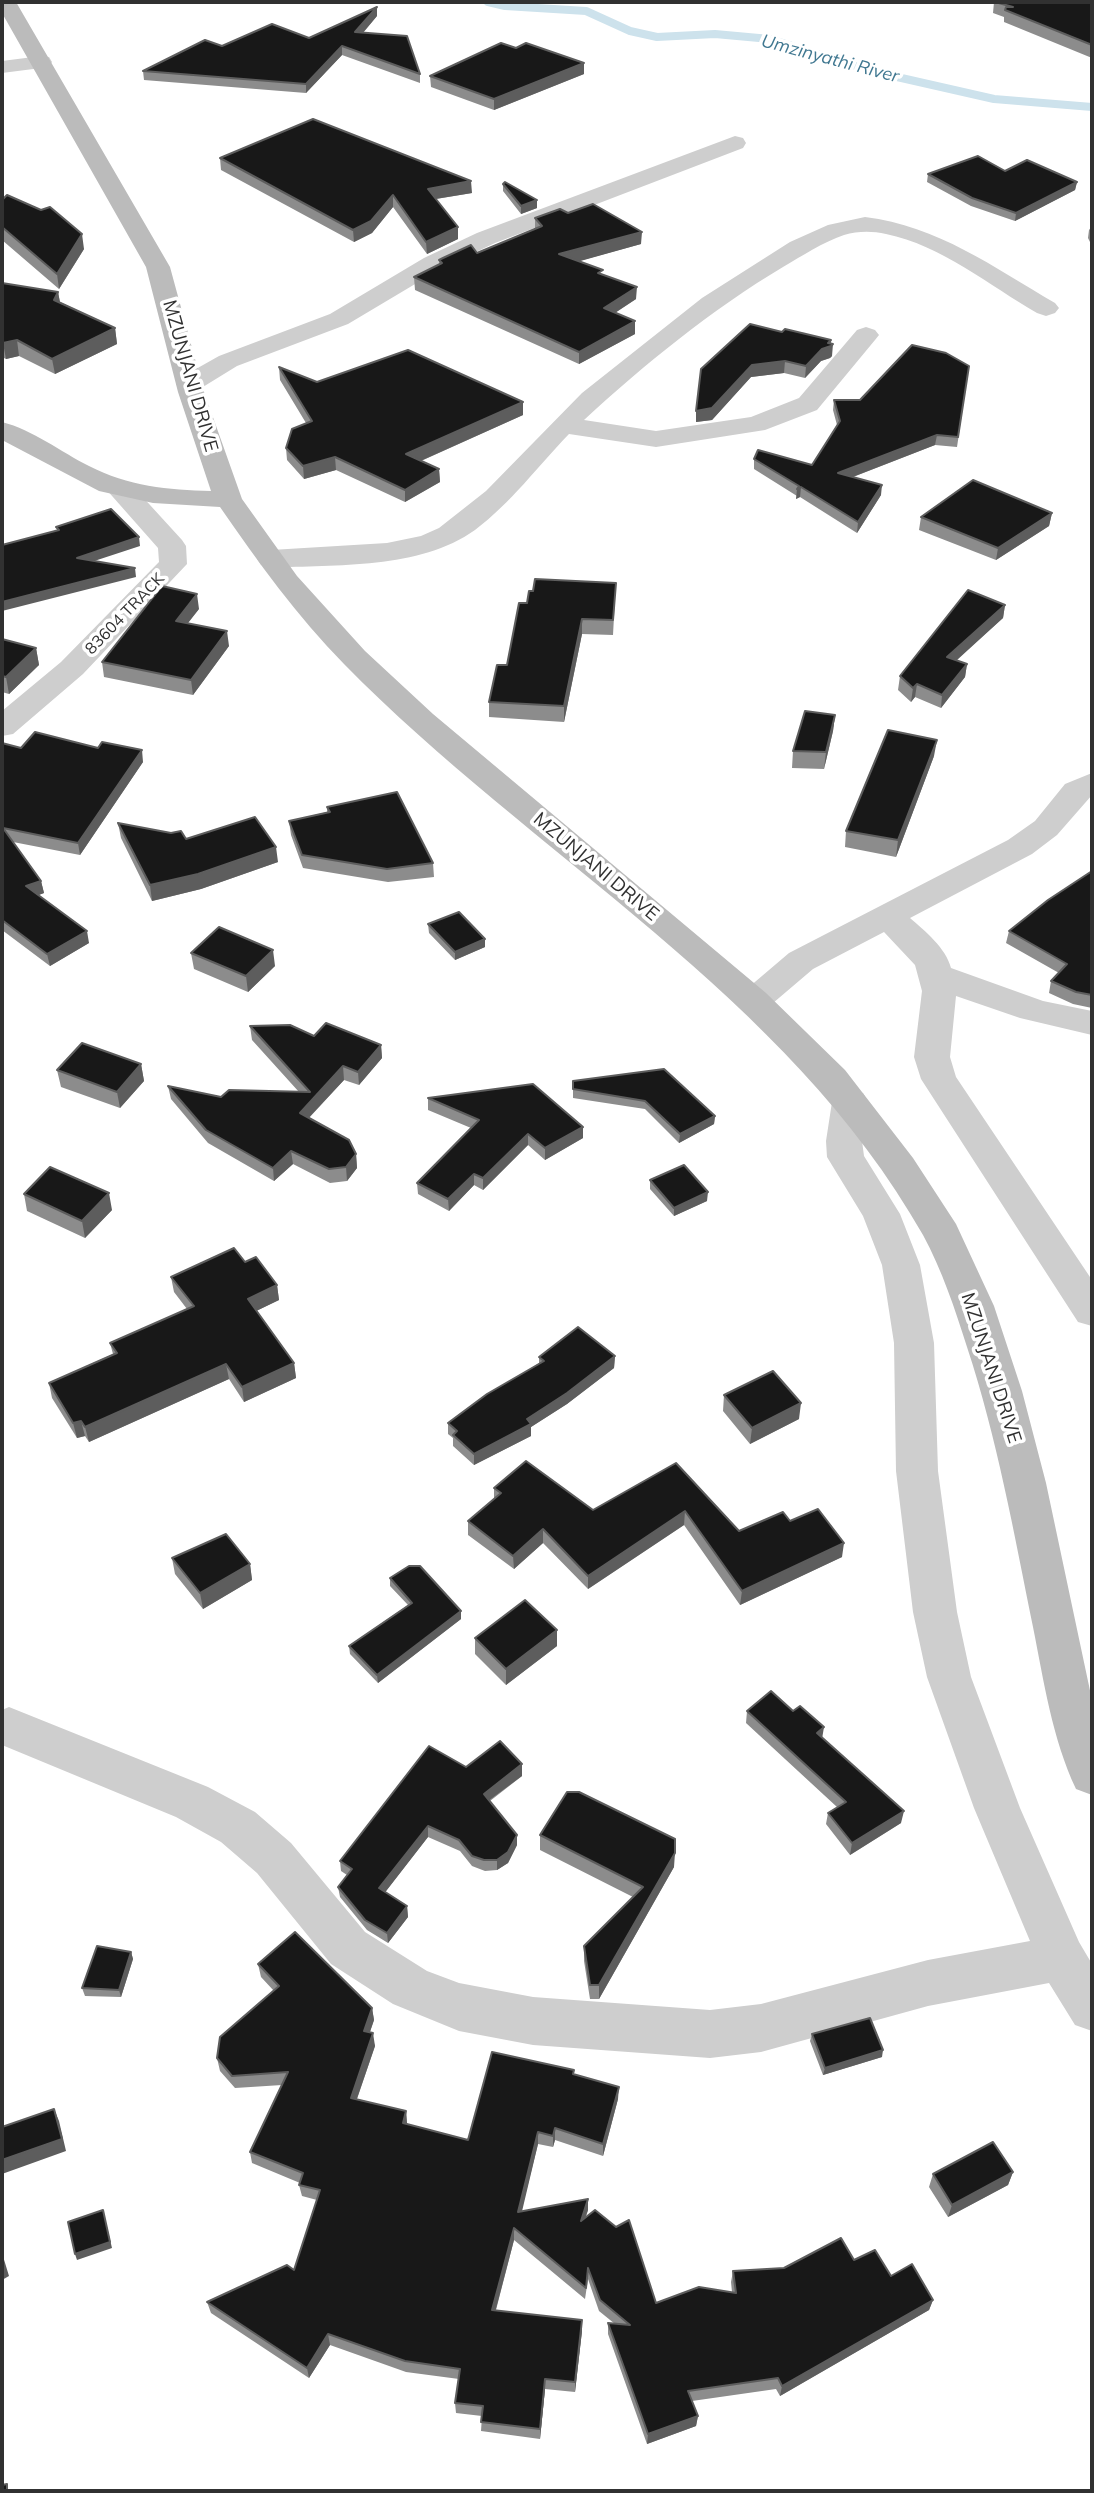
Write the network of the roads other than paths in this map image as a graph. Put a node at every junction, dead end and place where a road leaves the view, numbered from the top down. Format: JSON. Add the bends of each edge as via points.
{"nodes":[{"id":1,"x":6,"y":2,"type":"edge"},
{"id":2,"x":41,"y":62,"type":"junction"},
{"id":3,"x":2,"y":66,"type":"edge"},
{"id":4,"x":735,"y":142,"type":"dead end"},
{"id":5,"x":1046,"y":308,"type":"dead end"},
{"id":6,"x":866,"y":335,"type":"dead end"},
{"id":7,"x":189,"y":384,"type":"junction"},
{"id":8,"x":564,"y":425,"type":"junction"},
{"id":9,"x":2,"y":430,"type":"edge"},
{"id":10,"x":119,"y":488,"type":"junction"},
{"id":11,"x":228,"y":499,"type":"junction"},
{"id":12,"x":271,"y":559,"type":"junction"},
{"id":13,"x":2,"y":727,"type":"edge"},
{"id":14,"x":1092,"y":783,"type":"edge"},
{"id":15,"x":886,"y":916,"type":"junction"},
{"id":16,"x":936,"y":975,"type":"junction"},
{"id":17,"x":754,"y":1001,"type":"junction"},
{"id":18,"x":1092,"y":1023,"type":"edge"},
{"id":19,"x":850,"y":1102,"type":"junction"},
{"id":20,"x":1092,"y":1311,"type":"edge"},
{"id":21,"x":9,"y":1727,"type":"dead end"},
{"id":22,"x":1092,"y":1775,"type":"edge"},
{"id":23,"x":1061,"y":1958,"type":"junction"},
{"id":24,"x":1092,"y":2008,"type":"edge"}],
"edges":[{"from":1,"to":2,"type":"main road","name":"MZUNJANI DRIVE"},
{"from":2,"to":3,"type":"street"},
{"from":2,"to":7,"type":"main road","name":"MZUNJANI DRIVE","via":[[158,267]]},
{"from":4,"to":7,"type":"street","via":[[486,238],[433,263],[338,319],[228,361]]},
{"from":5,"to":8,"type":"street","via":[[959,256],[903,232],[862,223],[836,228],[777,258],[709,307]]},
{"from":6,"to":8,"type":"street","via":[[808,404],[756,424],[656,439]]},
{"from":7,"to":11,"type":"main road","name":"MZUNJANI DRIVE"},
{"from":8,"to":12,"type":"street","via":[[467,523],[446,536],[386,550]]},
{"from":9,"to":10,"type":"main road"},
{"from":10,"to":11,"type":"main road"},
{"from":10,"to":13,"type":"street","name":"83604 TRACK","via":[[172,546],[173,564],[72,668]]},
{"from":11,"to":12,"type":"main road","name":"MZUNJANI DRIVE"},
{"from":12,"to":17,"type":"main road","name":"MZUNJANI DRIVE","via":[[354,657],[422,721]]},
{"from":14,"to":15,"type":"street","via":[[1076,791],[1046,828],[1020,847]]},
{"from":15,"to":16,"type":"street","via":[[927,953]]},
{"from":15,"to":17,"type":"street","via":[[801,961]]},
{"from":16,"to":18,"type":"street","via":[[1019,1006]]},
{"from":16,"to":20,"type":"street","via":[[939,991],[932,1057],[939,1079]]},
{"from":17,"to":19,"type":"main road","name":"MZUNJANI DRIVE"},
{"from":19,"to":22,"type":"main road","name":"MZUNJANI DRIVE","via":[[942,1234],[974,1306],[1002,1391],[1076,1730]]},
{"from":19,"to":23,"type":"street","via":[[846,1157],[881,1214],[901,1265],[914,1343],[917,1471],[935,1612],[949,1677],[997,1808]]},
{"from":21,"to":23,"type":"street","via":[[192,1802],[238,1827],[274,1857],[348,1948],[410,1988],[459,2007],[533,2021],[710,2034],[761,2028],[958,1975]]},
{"from":23,"to":24,"type":"street"}]}
